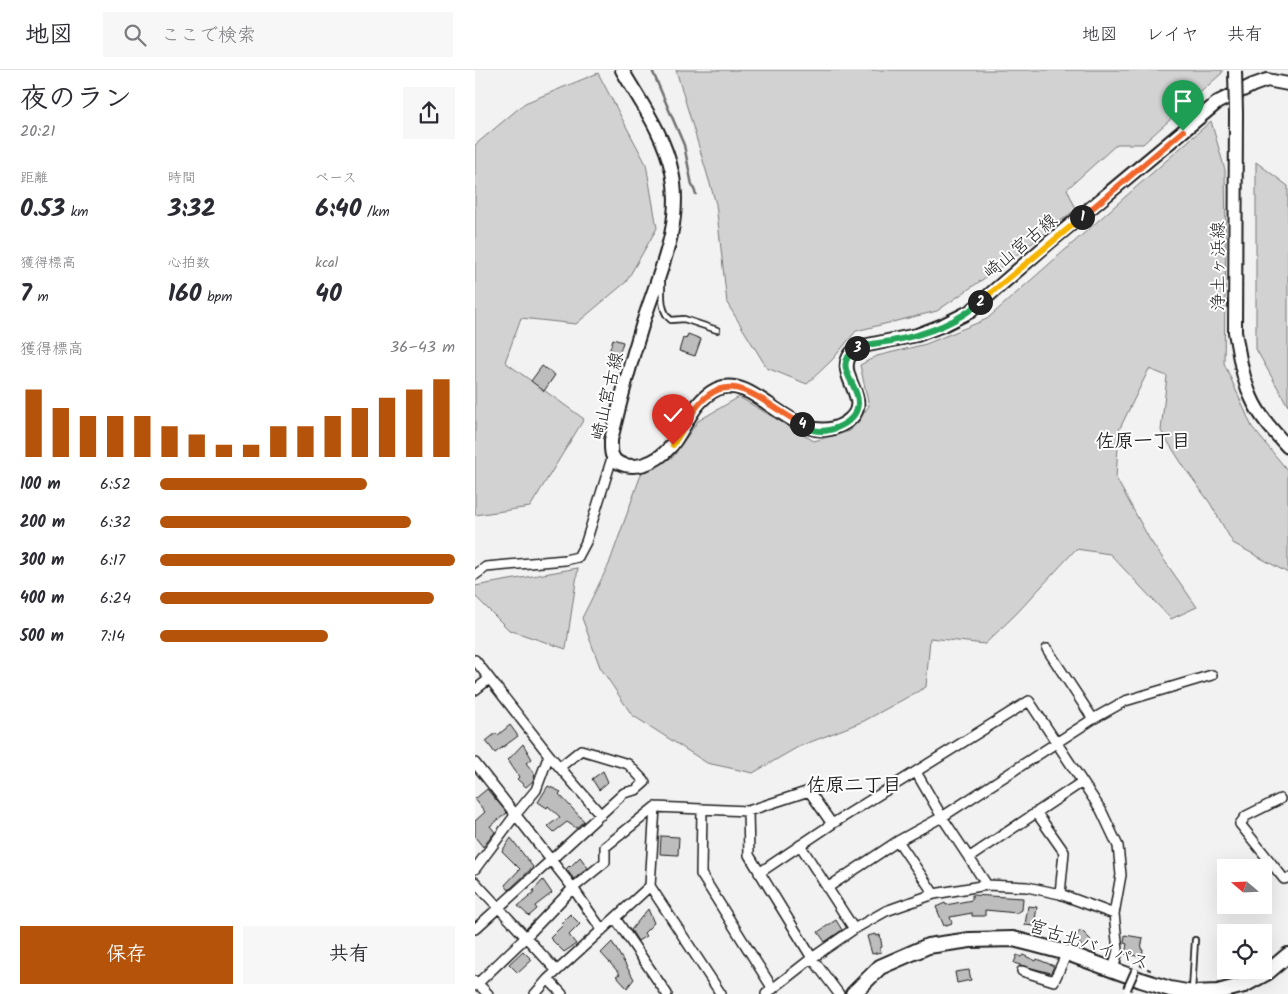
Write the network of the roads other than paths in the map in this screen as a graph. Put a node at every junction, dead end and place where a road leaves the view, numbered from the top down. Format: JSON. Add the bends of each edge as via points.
{"nodes":[{"id":1,"x":622,"y":70,"type":"edge"},
{"id":2,"x":1235,"y":71,"type":"edge"},
{"id":3,"x":1288,"y":84,"type":"edge"},
{"id":4,"x":662,"y":268,"type":"junction"},
{"id":5,"x":717,"y":330,"type":"dead end"},
{"id":6,"x":1288,"y":447,"type":"edge"},
{"id":7,"x":612,"y":458,"type":"junction"},
{"id":8,"x":475,"y":575,"type":"edge"},
{"id":9,"x":1047,"y":649,"type":"dead end"},
{"id":10,"x":475,"y":660,"type":"edge"},
{"id":11,"x":1212,"y":675,"type":"dead end"},
{"id":12,"x":489,"y":679,"type":"junction"},
{"id":13,"x":475,"y":690,"type":"edge"},
{"id":14,"x":1093,"y":719,"type":"junction"},
{"id":15,"x":1056,"y":743,"type":"junction"},
{"id":16,"x":549,"y":755,"type":"junction"},
{"id":17,"x":475,"y":763,"type":"edge"},
{"id":18,"x":560,"y":767,"type":"junction"},
{"id":19,"x":916,"y":772,"type":"junction"},
{"id":20,"x":1082,"y":782,"type":"junction"},
{"id":21,"x":1281,"y":799,"type":"dead end"},
{"id":22,"x":655,"y":807,"type":"junction"},
{"id":23,"x":702,"y":809,"type":"junction"},
{"id":24,"x":748,"y":811,"type":"junction"},
{"id":25,"x":1036,"y":812,"type":"junction"},
{"id":26,"x":516,"y":814,"type":"junction"},
{"id":27,"x":601,"y":815,"type":"junction"},
{"id":28,"x":943,"y":817,"type":"junction"},
{"id":29,"x":831,"y":824,"type":"junction"},
{"id":30,"x":898,"y":841,"type":"junction"},
{"id":31,"x":800,"y":846,"type":"junction"},
{"id":32,"x":969,"y":857,"type":"junction"},
{"id":33,"x":551,"y":860,"type":"junction"},
{"id":34,"x":475,"y":869,"type":"edge"},
{"id":35,"x":759,"y":872,"type":"junction"},
{"id":36,"x":1288,"y":878,"type":"edge"},
{"id":37,"x":475,"y":882,"type":"edge"},
{"id":38,"x":987,"y":885,"type":"junction"},
{"id":39,"x":650,"y":886,"type":"junction"},
{"id":40,"x":573,"y":888,"type":"junction"},
{"id":41,"x":827,"y":888,"type":"junction"},
{"id":42,"x":934,"y":894,"type":"junction"},
{"id":43,"x":1061,"y":894,"type":"junction"},
{"id":44,"x":499,"y":908,"type":"junction"},
{"id":45,"x":1114,"y":914,"type":"junction"},
{"id":46,"x":615,"y":918,"type":"junction"},
{"id":47,"x":854,"y":929,"type":"junction"},
{"id":48,"x":475,"y":930,"type":"edge"},
{"id":49,"x":602,"y":930,"type":"junction"},
{"id":50,"x":526,"y":937,"type":"junction"},
{"id":51,"x":1195,"y":940,"type":"dead end"},
{"id":52,"x":1067,"y":953,"type":"junction"},
{"id":53,"x":1288,"y":954,"type":"edge"},
{"id":54,"x":812,"y":958,"type":"junction"},
{"id":55,"x":1137,"y":967,"type":"road end"},
{"id":56,"x":1113,"y":970,"type":"junction"},
{"id":57,"x":557,"y":971,"type":"junction"},
{"id":58,"x":1022,"y":971,"type":"dead end"},
{"id":59,"x":548,"y":979,"type":"junction"},
{"id":60,"x":476,"y":983,"type":"edge"},
{"id":61,"x":1127,"y":989,"type":"dead end"},
{"id":62,"x":719,"y":991,"type":"edge"},
{"id":63,"x":770,"y":991,"type":"edge"},
{"id":64,"x":1192,"y":993,"type":"junction"},
{"id":65,"x":488,"y":994,"type":"edge"},
{"id":66,"x":535,"y":994,"type":"edge"},
{"id":67,"x":563,"y":994,"type":"edge"},
{"id":68,"x":667,"y":994,"type":"edge"},
{"id":69,"x":708,"y":994,"type":"edge"},
{"id":70,"x":839,"y":994,"type":"edge"},
{"id":71,"x":853,"y":994,"type":"edge"}],
"edges":[{"from":1,"to":4,"type":"main road","name":"崎山宮古線","via":[[655,123],[673,173],[675,212]]},
{"from":2,"to":6,"type":"main road","name":"浄土ヶ浜線","bridge":true,"via":[[1235,332],[1251,398],[1269,426]]},
{"from":3,"to":7,"type":"main road","name":"崎山宮古線","via":[[1267,80],[1218,102],[971,310],[917,335],[863,346],[852,352],[845,368],[858,404],[855,414],[837,428],[813,430],[741,389],[725,387],[711,393],[695,409],[666,454],[640,466],[619,463]]},
{"from":4,"to":5,"type":"lane","via":[[662,301],[667,316],[671,320],[684,319]]},
{"from":4,"to":7,"type":"main road","name":"崎山宮古線","via":[[613,431]]},
{"from":7,"to":8,"type":"street","via":[[586,542],[578,557],[486,567]]},
{"from":9,"to":14,"type":"street"},
{"from":10,"to":12,"type":"street"},
{"from":11,"to":14,"type":"street","via":[[1134,697]]},
{"from":12,"to":13,"type":"street"},
{"from":12,"to":16,"type":"street"},
{"from":14,"to":15,"type":"street"},
{"from":15,"to":19,"type":"street","via":[[1029,702]]},
{"from":15,"to":20,"type":"street"},
{"from":15,"to":28,"type":"street"},
{"from":16,"to":18,"type":"street"},
{"from":16,"to":26,"type":"street","via":[[536,790]]},
{"from":17,"to":26,"type":"street"},
{"from":18,"to":27,"type":"street"},
{"from":18,"to":27,"type":"street","via":[[581,750],[628,764],[645,782],[624,793]]},
{"from":19,"to":28,"type":"street"},
{"from":19,"to":29,"type":"street"},
{"from":20,"to":25,"type":"street"},
{"from":20,"to":45,"type":"street","via":[[1101,810],[1118,846],[1121,875]]},
{"from":21,"to":36,"type":"street","via":[[1246,816],[1241,824],[1284,879]]},
{"from":22,"to":23,"type":"street"},
{"from":22,"to":39,"type":"street"},
{"from":22,"to":40,"type":"street","via":[[605,847],[605,862]]},
{"from":23,"to":24,"type":"street"},
{"from":23,"to":63,"type":"street","via":[[701,874]]},
{"from":24,"to":29,"type":"street","via":[[809,791]]},
{"from":24,"to":35,"type":"street","via":[[749,855]]},
{"from":25,"to":32,"type":"street"},
{"from":25,"to":43,"type":"street","via":[[1064,852]]},
{"from":26,"to":33,"type":"street"},
{"from":26,"to":34,"type":"street"},
{"from":27,"to":33,"type":"street"},
{"from":28,"to":30,"type":"street"},
{"from":28,"to":32,"type":"street"},
{"from":29,"to":31,"type":"street"},
{"from":30,"to":41,"type":"street"},
{"from":30,"to":42,"type":"street"},
{"from":31,"to":35,"type":"street"},
{"from":31,"to":41,"type":"street"},
{"from":32,"to":38,"type":"street"},
{"from":33,"to":40,"type":"street"},
{"from":33,"to":44,"type":"street"},
{"from":35,"to":54,"type":"street"},
{"from":37,"to":44,"type":"street"},
{"from":38,"to":42,"type":"street"},
{"from":38,"to":43,"type":"street"},
{"from":39,"to":46,"type":"street"},
{"from":39,"to":62,"type":"street"},
{"from":40,"to":49,"type":"street"},
{"from":40,"to":50,"type":"street"},
{"from":41,"to":47,"type":"street"},
{"from":42,"to":47,"type":"street","via":[[886,911]]},
{"from":43,"to":45,"type":"street"},
{"from":44,"to":48,"type":"street"},
{"from":44,"to":50,"type":"street"},
{"from":45,"to":56,"type":"street","via":[[1117,950]]},
{"from":46,"to":49,"type":"street"},
{"from":46,"to":68,"type":"street"},
{"from":47,"to":54,"type":"street"},
{"from":49,"to":57,"type":"street"},
{"from":50,"to":57,"type":"street"},
{"from":50,"to":60,"type":"street"},
{"from":51,"to":64,"type":"lane"},
{"from":52,"to":56,"type":"highway","name":"宮古北バイパス"},
{"from":52,"to":58,"type":"street","via":[[1055,980]]},
{"from":52,"to":71,"type":"highway","name":"宮古北バイパス","via":[[1013,939],[928,946],[880,967]]},
{"from":53,"to":64,"type":"highway","name":"宮古北バイパス","via":[[1268,972],[1244,985],[1218,992]]},
{"from":54,"to":63,"type":"street"},
{"from":54,"to":70,"type":"street"},
{"from":55,"to":61,"type":"street","bridge":true},
{"from":56,"to":64,"type":"highway","name":"宮古北バイパス"},
{"from":57,"to":59,"type":"street"},
{"from":59,"to":66,"type":"street"},
{"from":59,"to":67,"type":"street"},
{"from":60,"to":65,"type":"street"},
{"from":62,"to":69,"type":"street"}]}
